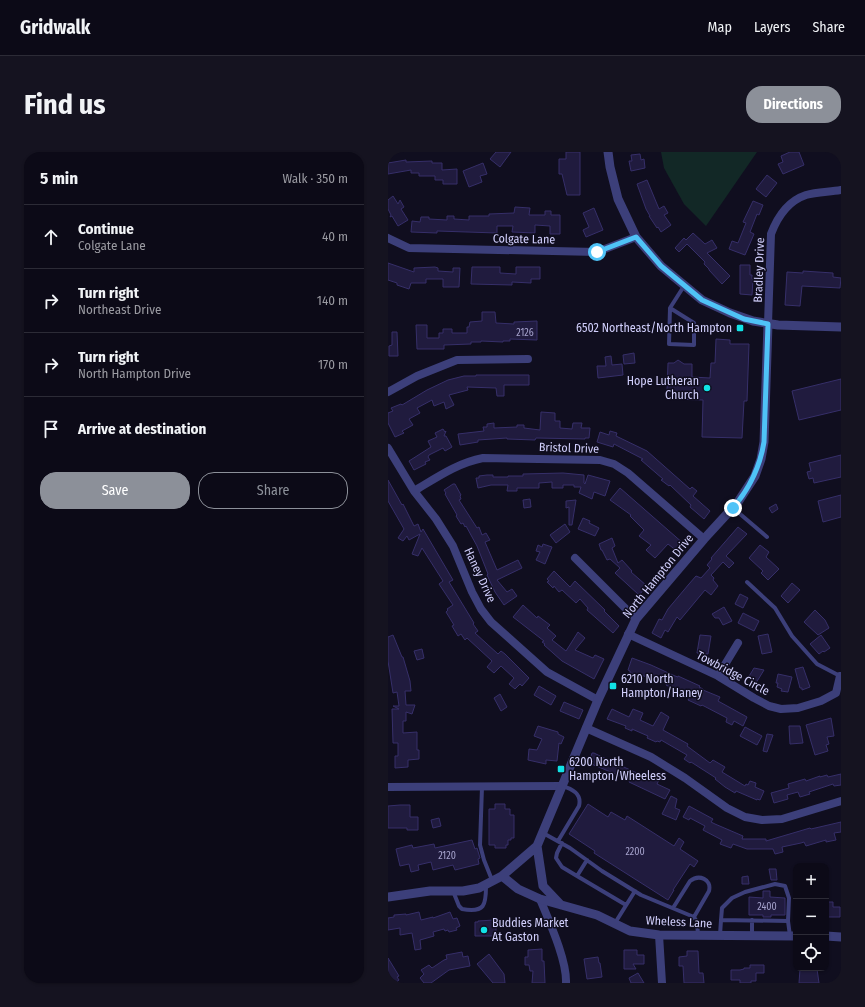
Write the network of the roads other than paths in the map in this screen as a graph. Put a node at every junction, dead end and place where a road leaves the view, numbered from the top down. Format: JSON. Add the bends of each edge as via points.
{"nodes":[{"id":1,"x":608,"y":152,"type":"edge"},
{"id":2,"x":841,"y":190,"type":"edge"},
{"id":3,"x":636,"y":237,"type":"junction"},
{"id":4,"x":388,"y":238,"type":"edge"},
{"id":5,"x":684,"y":285,"type":"junction"},
{"id":6,"x":670,"y":308,"type":"junction"},
{"id":7,"x":768,"y":324,"type":"junction"},
{"id":8,"x":841,"y":327,"type":"edge"},
{"id":9,"x":528,"y":359,"type":"dead end"},
{"id":10,"x":388,"y":392,"type":"edge"},
{"id":11,"x":388,"y":448,"type":"edge"},
{"id":12,"x":414,"y":491,"type":"junction"},
{"id":13,"x":733,"y":508,"type":"junction"},
{"id":14,"x":767,"y":537,"type":"dead end"},
{"id":15,"x":704,"y":539,"type":"junction"},
{"id":16,"x":575,"y":558,"type":"dead end"},
{"id":17,"x":746,"y":582,"type":"dead end"},
{"id":18,"x":636,"y":619,"type":"junction"},
{"id":19,"x":628,"y":634,"type":"junction"},
{"id":20,"x":738,"y":643,"type":"dead end"},
{"id":21,"x":718,"y":676,"type":"junction"},
{"id":22,"x":840,"y":676,"type":"edge"},
{"id":23,"x":598,"y":700,"type":"junction"},
{"id":24,"x":586,"y":728,"type":"junction"},
{"id":25,"x":561,"y":786,"type":"junction"},
{"id":26,"x":388,"y":787,"type":"edge"},
{"id":27,"x":482,"y":787,"type":"junction"},
{"id":28,"x":841,"y":801,"type":"edge"},
{"id":29,"x":542,"y":833,"type":"junction"},
{"id":30,"x":560,"y":842,"type":"junction"},
{"id":31,"x":537,"y":846,"type":"junction"},
{"id":32,"x":587,"y":860,"type":"junction"},
{"id":33,"x":502,"y":876,"type":"junction"},
{"id":34,"x":577,"y":876,"type":"junction"},
{"id":35,"x":489,"y":882,"type":"junction"},
{"id":36,"x":453,"y":891,"type":"junction"},
{"id":37,"x":635,"y":891,"type":"junction"},
{"id":38,"x":388,"y":896,"type":"edge"},
{"id":39,"x":540,"y":899,"type":"junction"},
{"id":40,"x":626,"y":905,"type":"junction"},
{"id":41,"x":562,"y":906,"type":"junction"},
{"id":42,"x":673,"y":908,"type":"junction"},
{"id":43,"x":694,"y":917,"type":"junction"},
{"id":44,"x":721,"y":920,"type":"junction"},
{"id":45,"x":752,"y":920,"type":"junction"},
{"id":46,"x":788,"y":921,"type":"junction"},
{"id":47,"x":615,"y":923,"type":"junction"},
{"id":48,"x":659,"y":935,"type":"junction"},
{"id":49,"x":698,"y":936,"type":"junction"},
{"id":50,"x":720,"y":936,"type":"junction"},
{"id":51,"x":752,"y":936,"type":"junction"},
{"id":52,"x":793,"y":936,"type":"edge"},
{"id":53,"x":829,"y":936,"type":"edge"},
{"id":54,"x":841,"y":937,"type":"edge"},
{"id":55,"x":566,"y":983,"type":"edge"},
{"id":56,"x":662,"y":983,"type":"edge"}],
"edges":[{"from":1,"to":3,"type":"street","via":[[618,199]]},
{"from":2,"to":7,"type":"street","name":"Bradley Drive","via":[[806,195],[785,209],[776,220],[771,234]]},
{"from":3,"to":4,"type":"street","name":"Colgate Lane","via":[[597,252],[409,248]]},
{"from":3,"to":5,"type":"street","via":[[661,266]]},
{"from":5,"to":6,"type":"lane"},
{"from":5,"to":7,"type":"street","via":[[702,300],[730,313]]},
{"from":6,"to":6,"type":"lane","via":[[669,344],[694,344],[694,324]]},
{"from":7,"to":8,"type":"street"},
{"from":7,"to":13,"type":"street","name":"North Hampton Drive","via":[[764,442],[761,459],[755,476]]},
{"from":9,"to":10,"type":"street","via":[[458,360],[417,376]]},
{"from":11,"to":12,"type":"street","name":"Haney Drive"},
{"from":12,"to":15,"type":"street","name":"Bristol Drive","via":[[450,469],[471,460],[600,460],[614,464],[628,473]]},
{"from":12,"to":23,"type":"street","name":"Haney Drive","via":[[453,546],[472,592],[491,622],[547,672]]},
{"from":13,"to":14,"type":"lane"},
{"from":13,"to":15,"type":"street","name":"North Hampton Drive"},
{"from":15,"to":18,"type":"street","name":"North Hampton Drive"},
{"from":16,"to":18,"type":"street"},
{"from":17,"to":22,"type":"lane","via":[[775,608],[792,636],[817,664]]},
{"from":18,"to":19,"type":"street","name":"North Hampton Drive"},
{"from":19,"to":21,"type":"street","name":"Towbridge Circle"},
{"from":19,"to":23,"type":"street","name":"North Hampton Drive"},
{"from":20,"to":21,"type":"street"},
{"from":21,"to":22,"type":"street","name":"Towbridge Circle","via":[[769,706],[781,709],[798,708],[836,693]]},
{"from":23,"to":24,"type":"street","name":"North Hampton Drive"},
{"from":24,"to":25,"type":"street","name":"North Hampton Drive"},
{"from":24,"to":28,"type":"street","via":[[651,757],[727,808],[745,817],[762,820],[782,819]]},
{"from":25,"to":27,"type":"street"},
{"from":25,"to":29,"type":"street","name":"North Hampton Drive"},
{"from":25,"to":30,"type":"lane","via":[[570,788],[580,800]]},
{"from":26,"to":27,"type":"street"},
{"from":27,"to":35,"type":"lane","via":[[480,845]]},
{"from":29,"to":30,"type":"lane"},
{"from":29,"to":31,"type":"street","name":"North Hampton Drive"},
{"from":30,"to":32,"type":"lane"},
{"from":30,"to":34,"type":"lane","via":[[556,858],[558,863]]},
{"from":31,"to":33,"type":"street","name":"North Hampton Drive"},
{"from":31,"to":41,"type":"street","via":[[544,886]]},
{"from":32,"to":34,"type":"lane"},
{"from":32,"to":37,"type":"lane"},
{"from":33,"to":35,"type":"street","name":"North Hampton Drive"},
{"from":33,"to":39,"type":"street","name":"Wheless Lane","via":[[518,889]]},
{"from":34,"to":40,"type":"lane"},
{"from":35,"to":36,"type":"street","name":"North Hampton Drive","via":[[479,888]]},
{"from":35,"to":36,"type":"lane","via":[[485,905],[480,908],[462,909]]},
{"from":36,"to":38,"type":"street","name":"North Hampton Drive"},
{"from":37,"to":40,"type":"lane"},
{"from":37,"to":42,"type":"lane"},
{"from":39,"to":41,"type":"street","name":"Wheless Lane"},
{"from":39,"to":55,"type":"street","via":[[561,955]]},
{"from":40,"to":47,"type":"lane"},
{"from":41,"to":47,"type":"street","name":"Wheless Lane","via":[[598,915]]},
{"from":42,"to":43,"type":"lane"},
{"from":42,"to":43,"type":"lane","via":[[690,881],[699,877],[705,879],[710,887],[709,891]]},
{"from":43,"to":49,"type":"lane"},
{"from":44,"to":45,"type":"lane"},
{"from":44,"to":46,"type":"lane","via":[[722,908],[732,898],[775,884],[784,886],[789,898]]},
{"from":44,"to":50,"type":"lane"},
{"from":45,"to":46,"type":"lane"},
{"from":45,"to":51,"type":"lane"},
{"from":46,"to":52,"type":"lane"},
{"from":47,"to":48,"type":"street","name":"Wheless Lane","via":[[630,931]]},
{"from":48,"to":49,"type":"street","name":"Wheless Lane"},
{"from":48,"to":56,"type":"street"},
{"from":49,"to":50,"type":"street","name":"Wheless Lane"},
{"from":50,"to":51,"type":"street","name":"Wheless Lane"},
{"from":51,"to":52,"type":"street","name":"Wheless Lane"},
{"from":53,"to":54,"type":"street"}]}
